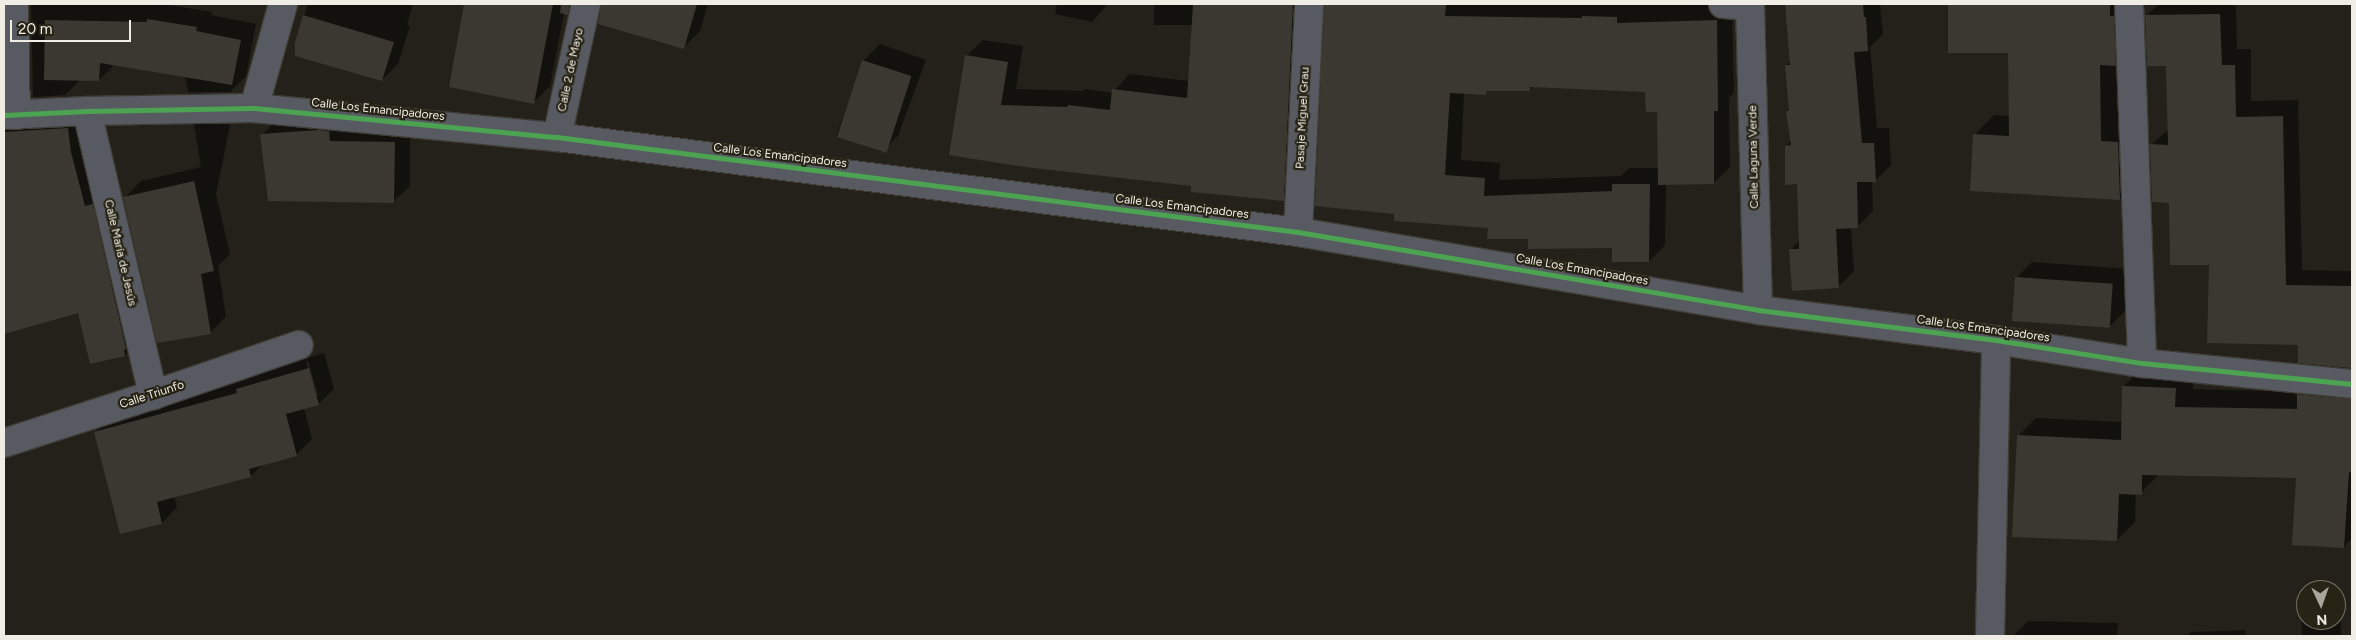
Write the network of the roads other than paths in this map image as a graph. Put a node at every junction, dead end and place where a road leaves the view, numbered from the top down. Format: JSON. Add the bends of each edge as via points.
{"nodes":[{"id":1,"x":14,"y":4,"type":"edge"},
{"id":2,"x":283,"y":4,"type":"edge"},
{"id":3,"x":586,"y":4,"type":"edge"},
{"id":4,"x":1309,"y":4,"type":"edge"},
{"id":5,"x":1723,"y":4,"type":"edge"},
{"id":6,"x":2130,"y":4,"type":"edge"},
{"id":7,"x":1750,"y":5,"type":"edge"},
{"id":8,"x":254,"y":108,"type":"junction"},
{"id":9,"x":87,"y":111,"type":"junction"},
{"id":10,"x":10,"y":115,"type":"edge"},
{"id":11,"x":557,"y":137,"type":"junction"},
{"id":12,"x":1298,"y":232,"type":"junction"},
{"id":13,"x":1758,"y":310,"type":"junction"},
{"id":14,"x":1996,"y":340,"type":"junction"},
{"id":15,"x":299,"y":344,"type":"dead end"},
{"id":16,"x":2142,"y":363,"type":"junction"},
{"id":17,"x":2352,"y":384,"type":"edge"},
{"id":18,"x":153,"y":395,"type":"junction"},
{"id":19,"x":4,"y":443,"type":"edge"},
{"id":20,"x":1990,"y":636,"type":"edge"}],
"edges":[{"from":1,"to":10,"type":"street"},
{"from":2,"to":8,"type":"street"},
{"from":3,"to":11,"type":"street","name":"Calle 2 de Mayo"},
{"from":4,"to":12,"type":"street","name":"Pasaje Miguel Grau"},
{"from":5,"to":7,"type":"street"},
{"from":6,"to":16,"type":"street"},
{"from":7,"to":13,"type":"street","name":"Calle Laguna Verde"},
{"from":8,"to":9,"type":"street","name":"Calle Los Emancipadores"},
{"from":8,"to":11,"type":"street","name":"Calle Los Emancipadores"},
{"from":9,"to":10,"type":"street","name":"Calle Los Emancipadores"},
{"from":9,"to":18,"type":"street","name":"Calle María de Jesús"},
{"from":11,"to":12,"type":"street","name":"Calle Los Emancipadores"},
{"from":12,"to":13,"type":"street","name":"Calle Los Emancipadores"},
{"from":13,"to":14,"type":"street","name":"Calle Los Emancipadores"},
{"from":14,"to":16,"type":"street","name":"Calle Los Emancipadores"},
{"from":14,"to":20,"type":"street"},
{"from":15,"to":18,"type":"street","name":"Calle Triunfo"},
{"from":16,"to":17,"type":"street","name":"Calle Los Emancipadores"},
{"from":18,"to":19,"type":"street","name":"Calle Triunfo"}]}
